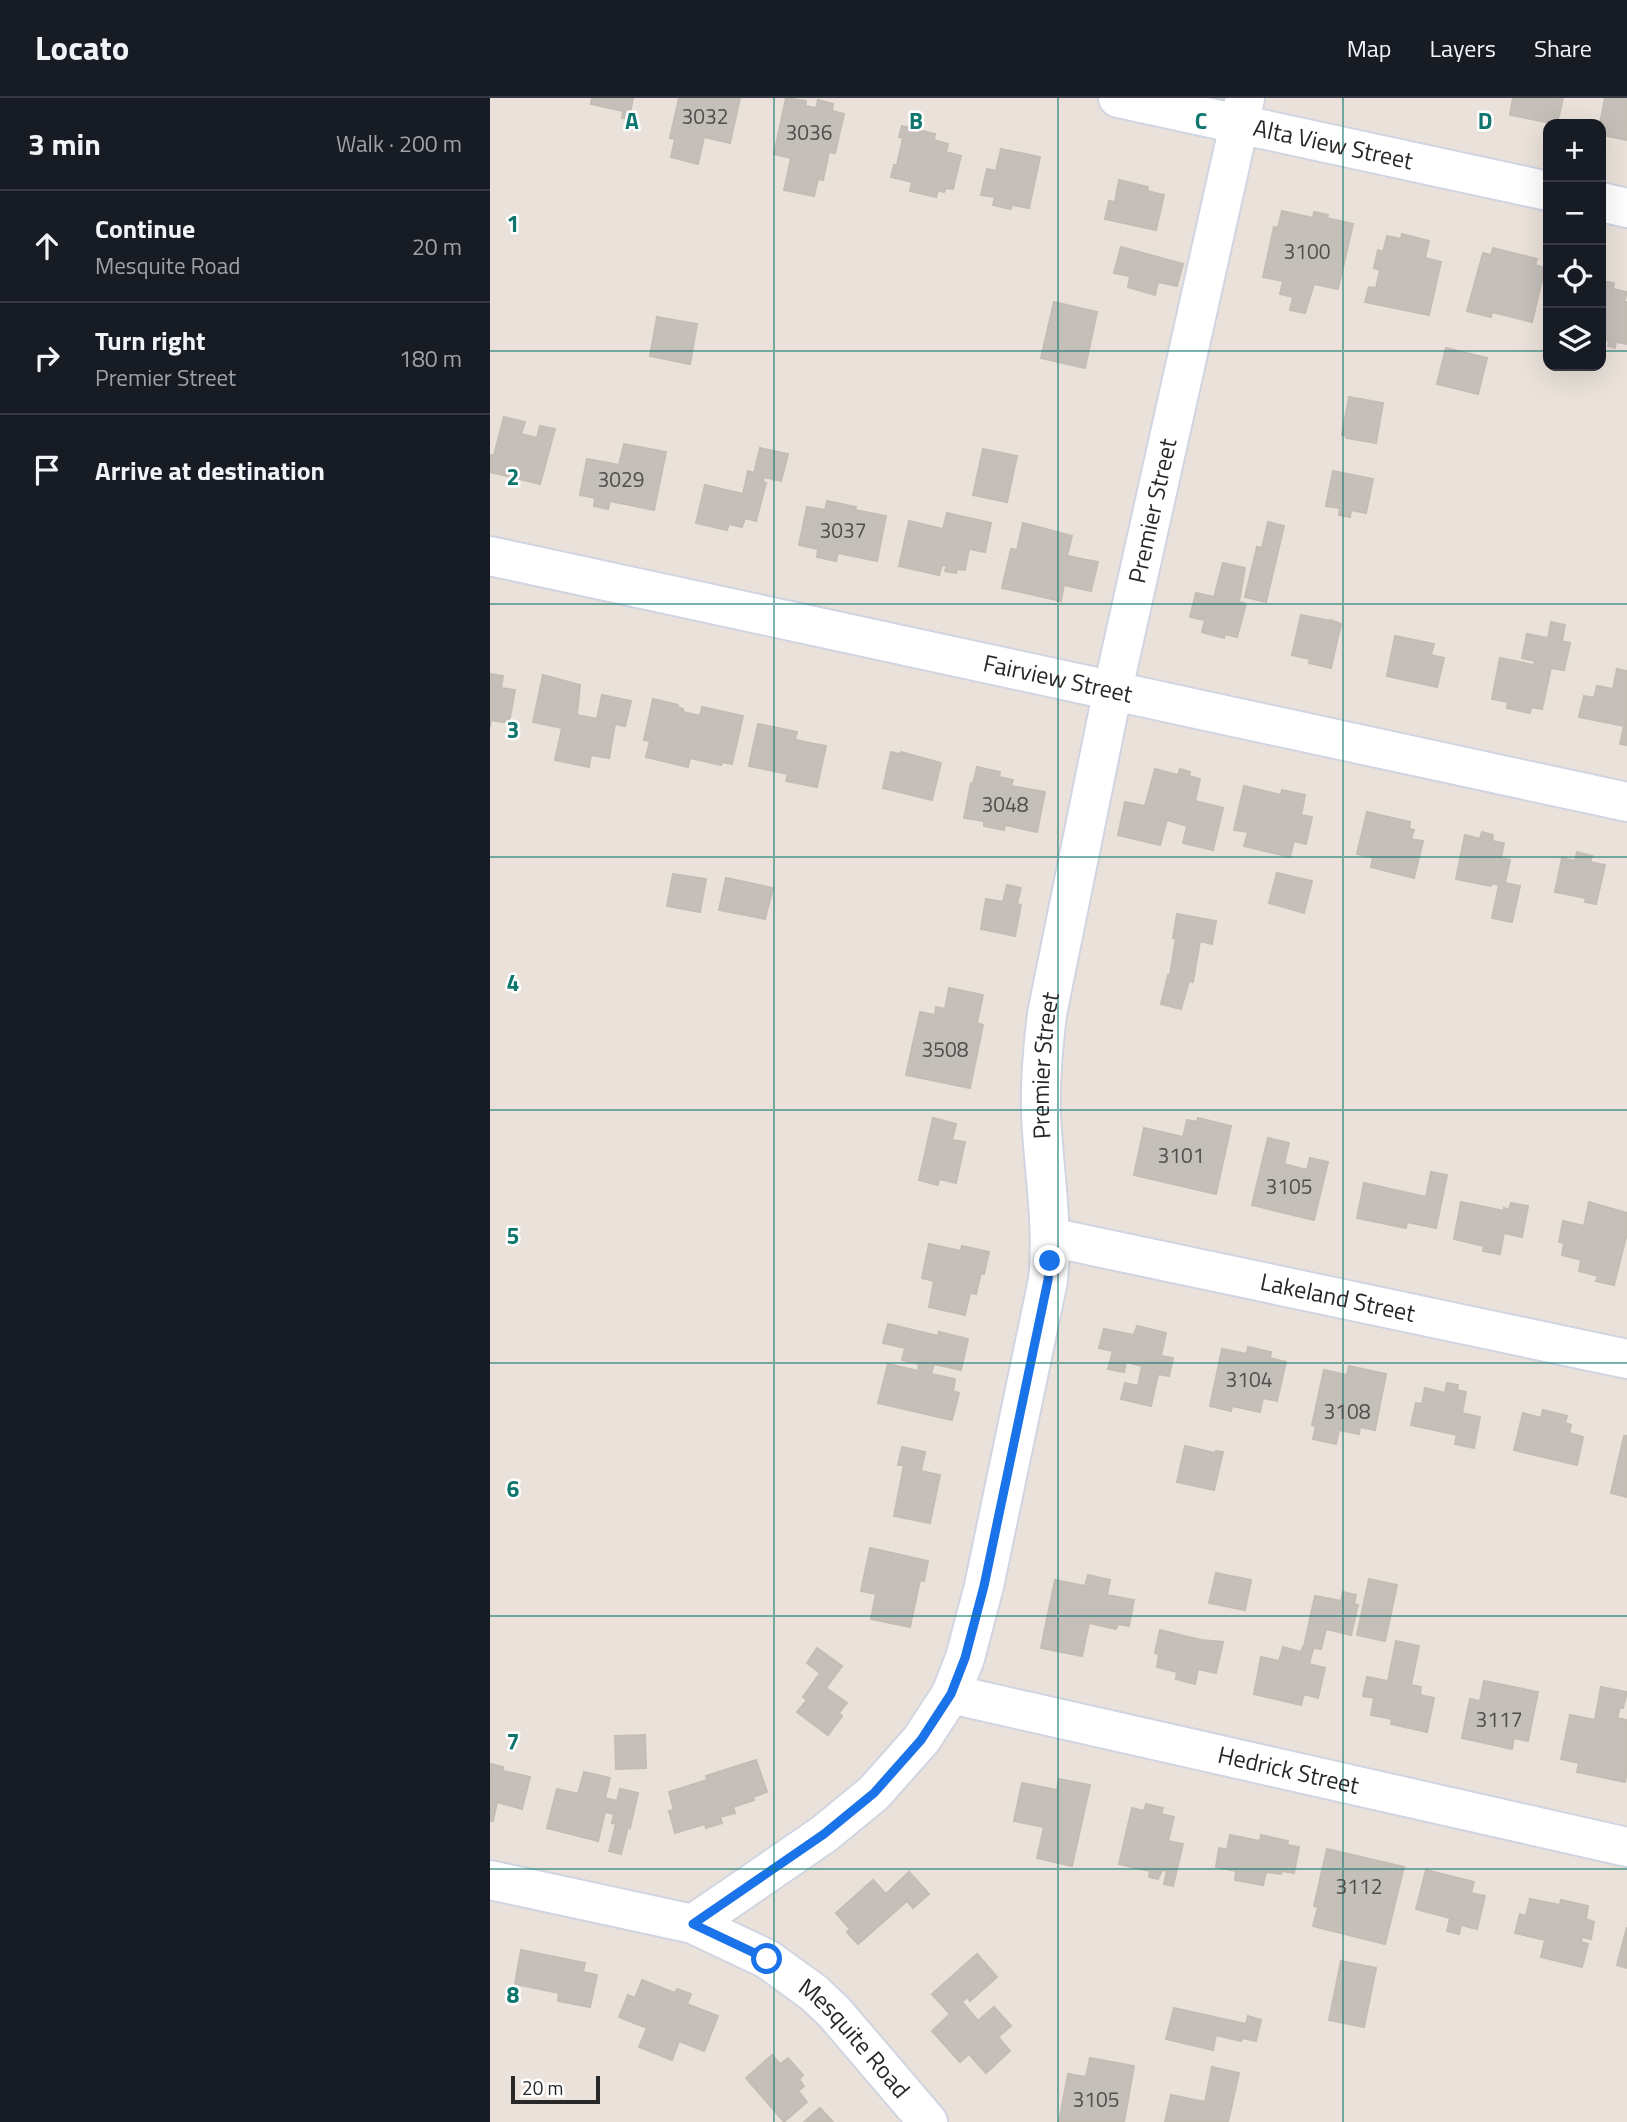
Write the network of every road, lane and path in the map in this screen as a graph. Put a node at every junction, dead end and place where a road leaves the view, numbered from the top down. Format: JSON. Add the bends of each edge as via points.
{"nodes":[{"id":1,"x":1118,"y":98,"type":"edge"},
{"id":2,"x":1242,"y":111,"type":"edge"},
{"id":3,"x":1543,"y":190,"type":"edge"},
{"id":4,"x":1606,"y":203,"type":"edge"},
{"id":5,"x":1627,"y":208,"type":"edge"},
{"id":6,"x":490,"y":556,"type":"edge"},
{"id":7,"x":1113,"y":690,"type":"junction"},
{"id":8,"x":1627,"y":802,"type":"edge"},
{"id":9,"x":1049,"y":1237,"type":"junction"},
{"id":10,"x":1627,"y":1359,"type":"edge"},
{"id":11,"x":951,"y":1694,"type":"junction"},
{"id":12,"x":1627,"y":1847,"type":"edge"},
{"id":13,"x":490,"y":1880,"type":"edge"},
{"id":14,"x":693,"y":1924,"type":"junction"},
{"id":15,"x":928,"y":2122,"type":"edge"}],
"edges":[{"from":1,"to":2,"type":"street","name":"Alta View Street"},
{"from":2,"to":3,"type":"street","name":"Alta View Street"},
{"from":2,"to":7,"type":"street","name":"Premier Street"},
{"from":4,"to":5,"type":"street"},
{"from":6,"to":7,"type":"street","name":"Fairview Street"},
{"from":7,"to":8,"type":"street","name":"Fairview Street"},
{"from":7,"to":9,"type":"street","name":"Premier Street","via":[[1047,1014],[1041,1113]]},
{"from":9,"to":10,"type":"street","name":"Lakeland Street"},
{"from":9,"to":11,"type":"street","name":"Premier Street","via":[[1048,1280],[984,1586]]},
{"from":11,"to":12,"type":"street","name":"Hedrick Street"},
{"from":11,"to":14,"type":"street","name":"Premier Street","via":[[921,1740],[874,1793],[824,1834]]},
{"from":13,"to":14,"type":"street","name":"Mesquite Road"},
{"from":14,"to":15,"type":"street","name":"Mesquite Road","via":[[767,1959],[814,1993]]}]}
